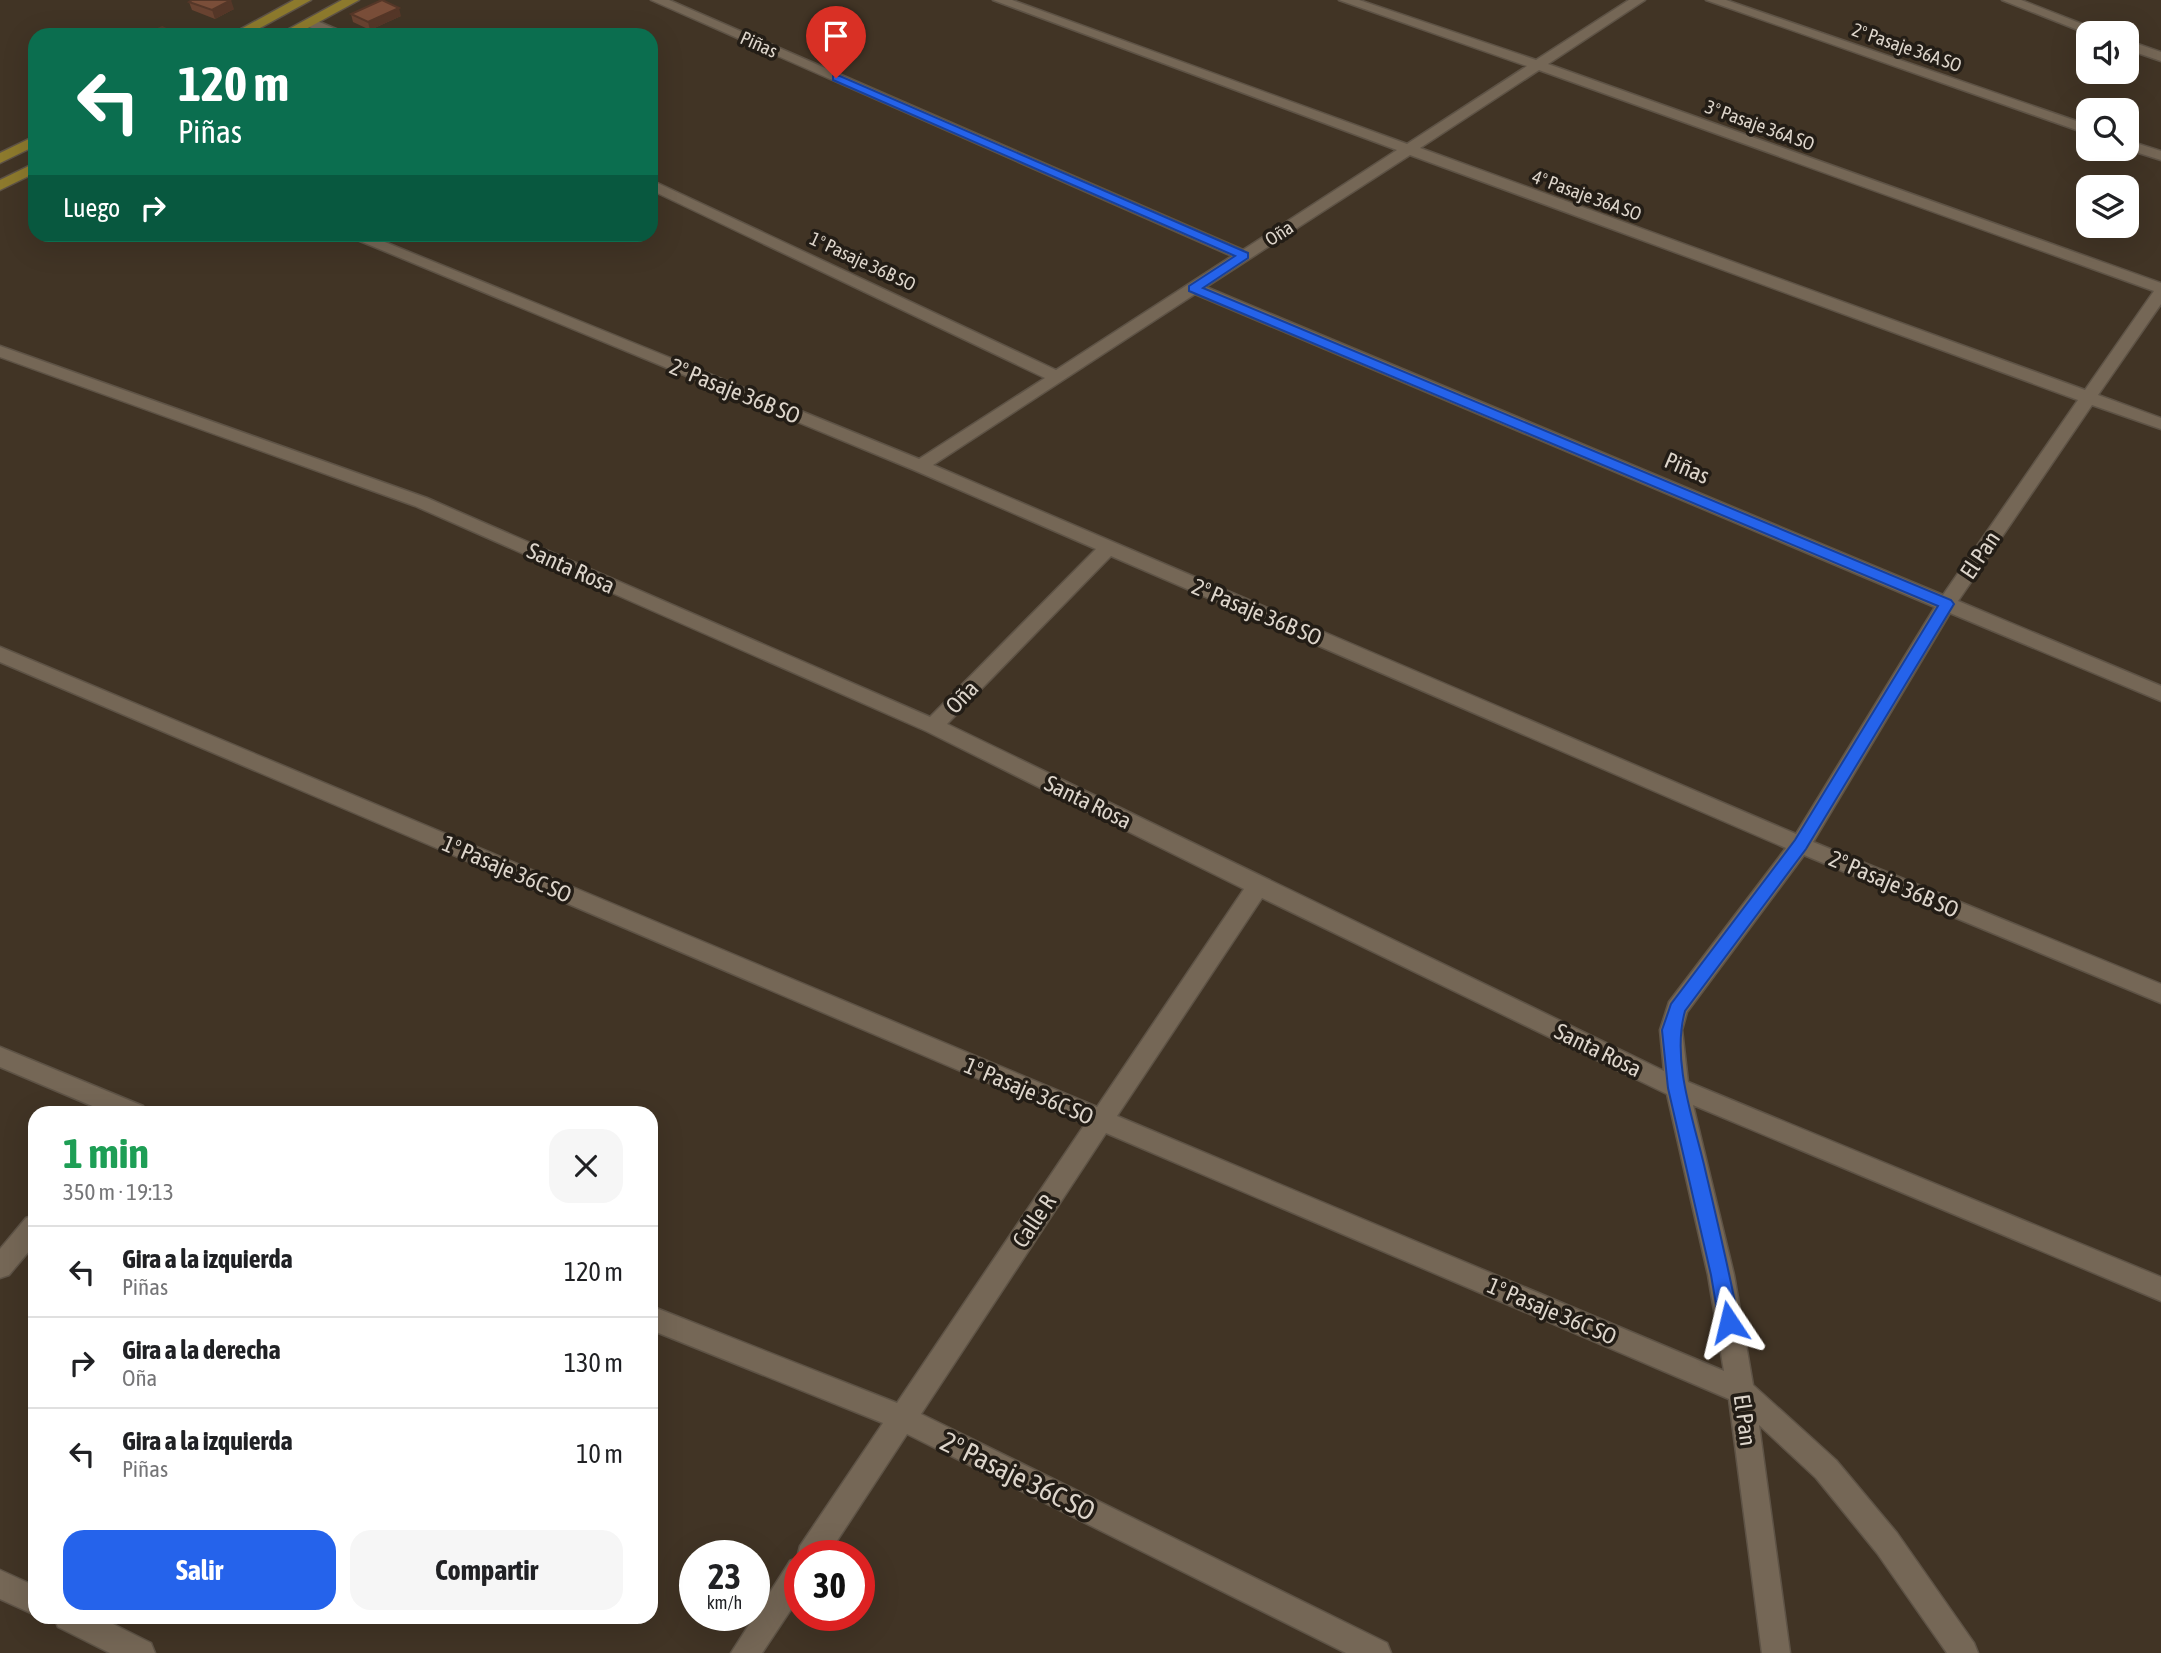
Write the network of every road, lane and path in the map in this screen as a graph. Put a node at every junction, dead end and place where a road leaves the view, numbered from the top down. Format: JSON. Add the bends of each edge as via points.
{"nodes":[{"id":1,"x":304,"y":0,"type":"edge"},
{"id":2,"x":352,"y":0,"type":"edge"},
{"id":3,"x":658,"y":0,"type":"edge"},
{"id":4,"x":1000,"y":0,"type":"edge"},
{"id":5,"x":1346,"y":0,"type":"edge"},
{"id":6,"x":1638,"y":0,"type":"edge"},
{"id":7,"x":1713,"y":0,"type":"edge"},
{"id":8,"x":2009,"y":0,"type":"edge"},
{"id":9,"x":310,"y":22,"type":"junction"},
{"id":10,"x":2076,"y":25,"type":"edge"},
{"id":11,"x":250,"y":28,"type":"edge"},
{"id":12,"x":298,"y":28,"type":"edge"},
{"id":13,"x":323,"y":28,"type":"edge"},
{"id":14,"x":2139,"y":49,"type":"edge"},
{"id":15,"x":2161,"y":57,"type":"edge"},
{"id":16,"x":1537,"y":65,"type":"junction"},
{"id":17,"x":2076,"y":126,"type":"edge"},
{"id":18,"x":28,"y":144,"type":"edge"},
{"id":19,"x":2139,"y":148,"type":"edge"},
{"id":20,"x":1407,"y":150,"type":"junction"},
{"id":21,"x":2161,"y":156,"type":"edge"},
{"id":22,"x":0,"y":159,"type":"edge"},
{"id":23,"x":28,"y":171,"type":"edge"},
{"id":24,"x":0,"y":186,"type":"edge"},
{"id":25,"x":658,"y":187,"type":"edge"},
{"id":26,"x":370,"y":242,"type":"edge"},
{"id":27,"x":1244,"y":256,"type":"junction"},
{"id":28,"x":1194,"y":288,"type":"junction"},
{"id":29,"x":2161,"y":290,"type":"edge"},
{"id":30,"x":0,"y":351,"type":"edge"},
{"id":31,"x":1057,"y":377,"type":"junction"},
{"id":32,"x":2086,"y":397,"type":"junction"},
{"id":33,"x":2161,"y":424,"type":"edge"},
{"id":34,"x":920,"y":466,"type":"junction"},
{"id":35,"x":1108,"y":548,"type":"junction"},
{"id":36,"x":1946,"y":604,"type":"junction"},
{"id":37,"x":0,"y":654,"type":"edge"},
{"id":38,"x":2161,"y":694,"type":"edge"},
{"id":39,"x":933,"y":726,"type":"junction"},
{"id":40,"x":1800,"y":845,"type":"junction"},
{"id":41,"x":1258,"y":886,"type":"junction"},
{"id":42,"x":2161,"y":994,"type":"edge"},
{"id":43,"x":0,"y":1057,"type":"edge"},
{"id":44,"x":1677,"y":1088,"type":"junction"},
{"id":45,"x":118,"y":1106,"type":"edge"},
{"id":46,"x":1101,"y":1121,"type":"junction"},
{"id":47,"x":28,"y":1234,"type":"edge"},
{"id":48,"x":0,"y":1268,"type":"edge"},
{"id":49,"x":2161,"y":1289,"type":"edge"},
{"id":50,"x":658,"y":1321,"type":"edge"},
{"id":51,"x":1741,"y":1391,"type":"junction"},
{"id":52,"x":902,"y":1418,"type":"junction"},
{"id":53,"x":821,"y":1540,"type":"edge"},
{"id":54,"x":0,"y":1584,"type":"edge"},
{"id":55,"x":784,"y":1595,"type":"edge"},
{"id":56,"x":28,"y":1598,"type":"edge"},
{"id":57,"x":82,"y":1624,"type":"edge"},
{"id":58,"x":141,"y":1653,"type":"edge"},
{"id":59,"x":745,"y":1653,"type":"edge"},
{"id":60,"x":1377,"y":1653,"type":"edge"},
{"id":61,"x":1776,"y":1653,"type":"edge"},
{"id":62,"x":1964,"y":1653,"type":"edge"}],
"edges":[{"from":1,"to":11,"type":"main road"},
{"from":2,"to":9,"type":"main road"},
{"from":3,"to":27,"type":"street","name":"Piñas"},
{"from":4,"to":20,"type":"street","name":"4º Pasaje 36A SO"},
{"from":5,"to":16,"type":"street","name":"3º Pasaje 36A SO"},
{"from":6,"to":16,"type":"street","name":"Oña"},
{"from":7,"to":17,"type":"street","name":"2º Pasaje 36A SO"},
{"from":8,"to":10,"type":"street"},
{"from":9,"to":12,"type":"main road"},
{"from":9,"to":13,"type":"street"},
{"from":14,"to":15,"type":"street"},
{"from":16,"to":20,"type":"street","name":"Oña"},
{"from":16,"to":29,"type":"street","name":"3º Pasaje 36A SO"},
{"from":18,"to":22,"type":"main road"},
{"from":19,"to":21,"type":"street"},
{"from":20,"to":27,"type":"street","name":"Oña"},
{"from":20,"to":32,"type":"street","name":"4º Pasaje 36A SO"},
{"from":23,"to":24,"type":"main road"},
{"from":25,"to":31,"type":"street","name":"1º Pasaje 36B SO"},
{"from":26,"to":34,"type":"street","name":"2º Pasaje 36B SO"},
{"from":27,"to":28,"type":"street","name":"Oña"},
{"from":28,"to":31,"type":"street","name":"Oña"},
{"from":28,"to":36,"type":"street","name":"Piñas"},
{"from":29,"to":32,"type":"street","name":"El Pan"},
{"from":30,"to":39,"type":"street","name":"Santa Rosa","via":[[421,502]]},
{"from":31,"to":34,"type":"street","name":"Oña"},
{"from":32,"to":33,"type":"street","name":"4º Pasaje 36A SO"},
{"from":32,"to":36,"type":"street","name":"El Pan"},
{"from":34,"to":35,"type":"street","name":"2º Pasaje 36B SO"},
{"from":35,"to":39,"type":"street","name":"Oña"},
{"from":35,"to":40,"type":"street","name":"2º Pasaje 36B SO"},
{"from":36,"to":38,"type":"street","name":"Piñas"},
{"from":36,"to":40,"type":"street","name":"El Pan"},
{"from":37,"to":46,"type":"street","name":"1º Pasaje 36C SO"},
{"from":39,"to":41,"type":"street","name":"Santa Rosa"},
{"from":40,"to":42,"type":"street","name":"2º Pasaje 36B SO"},
{"from":40,"to":44,"type":"street","name":"El Pan","via":[[1677,1009],[1671,1030]]},
{"from":41,"to":44,"type":"street","name":"Santa Rosa"},
{"from":41,"to":46,"type":"street","name":"Calle R"},
{"from":43,"to":45,"type":"street"},
{"from":44,"to":49,"type":"street","name":"Santa Rosa"},
{"from":44,"to":51,"type":"street","name":"El Pan","via":[[1721,1275]]},
{"from":46,"to":51,"type":"street","name":"1º Pasaje 36C SO"},
{"from":46,"to":52,"type":"street","name":"Calle R"},
{"from":47,"to":48,"type":"street"},
{"from":50,"to":52,"type":"street","name":"2º Pasaje 36C SO"},
{"from":51,"to":61,"type":"street","name":"El Pan"},
{"from":51,"to":62,"type":"street","name":"1º Pasaje 36C SO","via":[[1826,1469],[1887,1543]]},
{"from":52,"to":53,"type":"street","name":"Calle R"},
{"from":52,"to":60,"type":"street","name":"2º Pasaje 36C SO"},
{"from":54,"to":56,"type":"street"},
{"from":55,"to":59,"type":"street"},
{"from":57,"to":58,"type":"street"}]}
